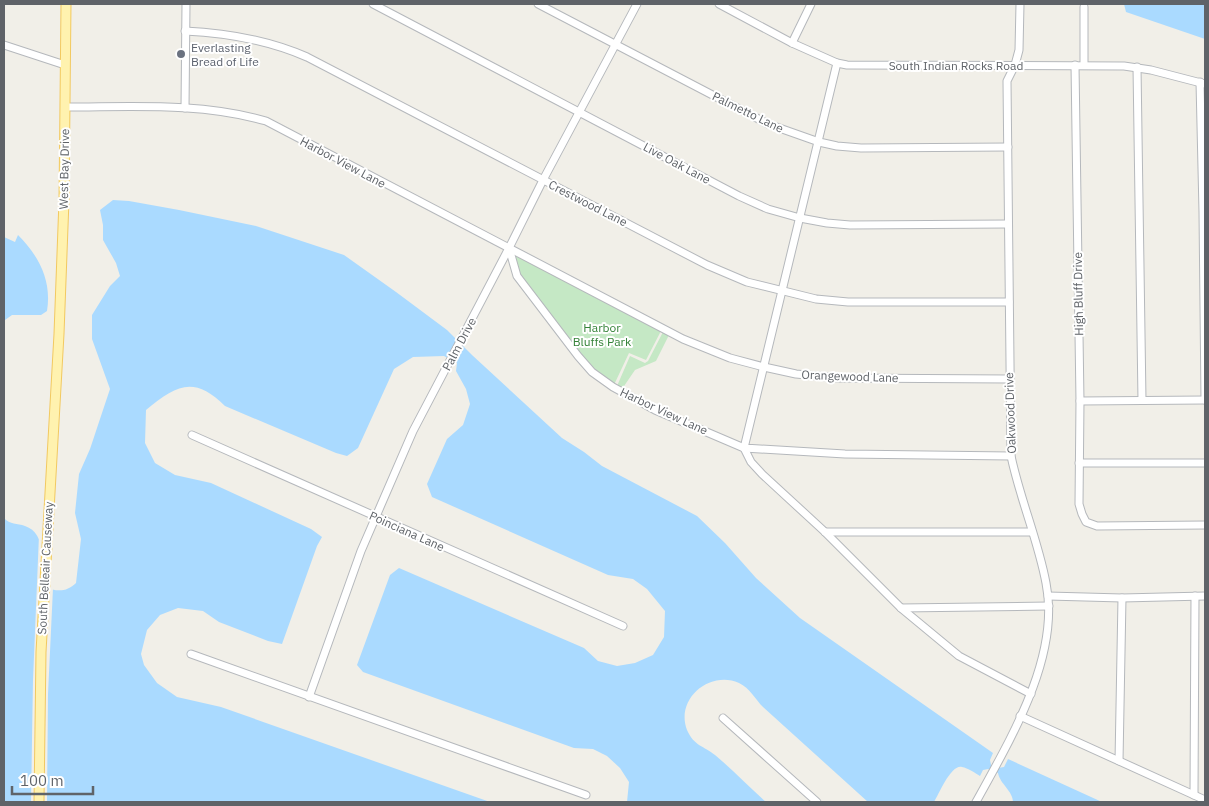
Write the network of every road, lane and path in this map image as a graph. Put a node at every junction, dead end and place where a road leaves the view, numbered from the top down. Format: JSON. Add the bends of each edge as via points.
{"nodes":[{"id":1,"x":66,"y":4,"type":"edge"},
{"id":2,"x":186,"y":4,"type":"edge"},
{"id":3,"x":373,"y":4,"type":"edge"},
{"id":4,"x":538,"y":4,"type":"edge"},
{"id":5,"x":637,"y":4,"type":"edge"},
{"id":6,"x":720,"y":4,"type":"edge"},
{"id":7,"x":812,"y":4,"type":"edge"},
{"id":8,"x":1020,"y":4,"type":"edge"},
{"id":9,"x":1084,"y":7,"type":"dead end"},
{"id":10,"x":186,"y":31,"type":"junction"},
{"id":11,"x":792,"y":43,"type":"junction"},
{"id":12,"x":616,"y":44,"type":"junction"},
{"id":13,"x":4,"y":45,"type":"edge"},
{"id":14,"x":837,"y":63,"type":"junction"},
{"id":15,"x":65,"y":65,"type":"junction"},
{"id":16,"x":1015,"y":65,"type":"junction"},
{"id":17,"x":1075,"y":65,"type":"junction"},
{"id":18,"x":1084,"y":65,"type":"junction"},
{"id":19,"x":1137,"y":68,"type":"junction"},
{"id":20,"x":1203,"y":83,"type":"edge"},
{"id":21,"x":65,"y":107,"type":"junction"},
{"id":22,"x":185,"y":108,"type":"junction"},
{"id":23,"x":580,"y":113,"type":"junction"},
{"id":24,"x":819,"y":142,"type":"junction"},
{"id":25,"x":1008,"y":147,"type":"junction"},
{"id":26,"x":543,"y":180,"type":"junction"},
{"id":27,"x":1204,"y":212,"type":"edge"},
{"id":28,"x":800,"y":218,"type":"junction"},
{"id":29,"x":1008,"y":224,"type":"junction"},
{"id":30,"x":509,"y":248,"type":"junction"},
{"id":31,"x":782,"y":292,"type":"junction"},
{"id":32,"x":1009,"y":302,"type":"junction"},
{"id":33,"x":59,"y":334,"type":"joint"},
{"id":34,"x":764,"y":367,"type":"junction"},
{"id":35,"x":1009,"y":379,"type":"junction"},
{"id":36,"x":1080,"y":400,"type":"junction"},
{"id":37,"x":1142,"y":400,"type":"junction"},
{"id":38,"x":1205,"y":400,"type":"edge"},
{"id":39,"x":192,"y":435,"type":"dead end"},
{"id":40,"x":744,"y":448,"type":"junction"},
{"id":41,"x":1011,"y":456,"type":"junction"},
{"id":42,"x":1079,"y":463,"type":"junction"},
{"id":43,"x":1205,"y":463,"type":"edge"},
{"id":44,"x":375,"y":516,"type":"junction"},
{"id":45,"x":1205,"y":525,"type":"edge"},
{"id":46,"x":825,"y":532,"type":"junction"},
{"id":47,"x":1032,"y":532,"type":"junction"},
{"id":48,"x":1048,"y":596,"type":"junction"},
{"id":49,"x":1195,"y":596,"type":"junction"},
{"id":50,"x":1205,"y":596,"type":"edge"},
{"id":51,"x":1122,"y":598,"type":"junction"},
{"id":52,"x":1049,"y":606,"type":"junction"},
{"id":53,"x":901,"y":608,"type":"junction"},
{"id":54,"x":623,"y":626,"type":"dead end"},
{"id":55,"x":192,"y":654,"type":"dead end"},
{"id":56,"x":1030,"y":694,"type":"junction"},
{"id":57,"x":309,"y":697,"type":"junction"},
{"id":58,"x":1020,"y":716,"type":"junction"},
{"id":59,"x":723,"y":718,"type":"dead end"},
{"id":60,"x":1119,"y":761,"type":"junction"},
{"id":61,"x":586,"y":795,"type":"dead end"},
{"id":62,"x":1194,"y":795,"type":"junction"},
{"id":63,"x":1205,"y":800,"type":"edge"},
{"id":64,"x":39,"y":802,"type":"edge"},
{"id":65,"x":817,"y":802,"type":"edge"},
{"id":66,"x":976,"y":802,"type":"edge"}],
"edges":[{"from":1,"to":15,"type":"main road","name":"West Bay Drive"},
{"from":2,"to":10,"type":"street"},
{"from":3,"to":23,"type":"street","name":"Live Oak Lane"},
{"from":4,"to":12,"type":"street","name":"Palmetto Lane"},
{"from":5,"to":12,"type":"street","name":"Palm Drive"},
{"from":6,"to":11,"type":"street","name":"South Indian Rocks Road"},
{"from":7,"to":11,"type":"street"},
{"from":8,"to":16,"type":"street","name":"Oakwood Drive","via":[[1019,50]]},
{"from":9,"to":18,"type":"street"},
{"from":10,"to":22,"type":"street"},
{"from":10,"to":26,"type":"street","name":"Crestwood Lane","via":[[250,38],[293,51]]},
{"from":11,"to":14,"type":"street","name":"South Indian Rocks Road"},
{"from":12,"to":23,"type":"street","name":"Palm Drive"},
{"from":12,"to":24,"type":"street","name":"Palmetto Lane","via":[[768,124]]},
{"from":13,"to":15,"type":"street"},
{"from":14,"to":16,"type":"street","name":"South Indian Rocks Road"},
{"from":14,"to":24,"type":"street"},
{"from":15,"to":21,"type":"main road","name":"West Bay Drive"},
{"from":16,"to":17,"type":"street","name":"South Indian Rocks Road"},
{"from":16,"to":25,"type":"street","name":"Oakwood Drive","via":[[1007,81]]},
{"from":17,"to":18,"type":"street","name":"South Indian Rocks Road"},
{"from":17,"to":36,"type":"street","name":"High Bluff Drive"},
{"from":18,"to":19,"type":"street","name":"South Indian Rocks Road"},
{"from":19,"to":20,"type":"street","name":"South Indian Rocks Road"},
{"from":19,"to":37,"type":"street"},
{"from":20,"to":27,"type":"street"},
{"from":21,"to":22,"type":"street","name":"Harbor View Lane"},
{"from":21,"to":33,"type":"main road","name":"West Bay Drive"},
{"from":22,"to":30,"type":"street","name":"Harbor View Lane","via":[[225,111],[266,121]]},
{"from":23,"to":26,"type":"street","name":"Palm Drive"},
{"from":23,"to":28,"type":"street","name":"Live Oak Lane","via":[[739,196]]},
{"from":24,"to":25,"type":"street","name":"Palmetto Lane","via":[[861,148]]},
{"from":24,"to":28,"type":"street"},
{"from":25,"to":29,"type":"street","name":"Oakwood Drive"},
{"from":26,"to":30,"type":"street","name":"Palm Drive"},
{"from":26,"to":31,"type":"street","name":"Crestwood Lane","via":[[708,266]]},
{"from":27,"to":38,"type":"street"},
{"from":28,"to":29,"type":"street","name":"Live Oak Lane","via":[[850,225]]},
{"from":28,"to":31,"type":"street"},
{"from":29,"to":32,"type":"street","name":"Oakwood Drive"},
{"from":30,"to":34,"type":"street","name":"Orangewood Lane","via":[[683,339],[730,358]]},
{"from":30,"to":40,"type":"street","name":"Harbor View Lane","via":[[516,276],[592,372],[613,388],[655,410]]},
{"from":30,"to":44,"type":"street","name":"Palm Drive","via":[[413,431]]},
{"from":31,"to":32,"type":"street","name":"Crestwood Lane","via":[[848,302]]},
{"from":31,"to":34,"type":"street"},
{"from":32,"to":35,"type":"street","name":"Oakwood Drive"},
{"from":33,"to":64,"type":"main road","name":"South Belleair Causeway","via":[[41,652]]},
{"from":34,"to":35,"type":"street","name":"Orangewood Lane","via":[[838,378]]},
{"from":34,"to":40,"type":"street"},
{"from":35,"to":41,"type":"street","name":"Oakwood Drive"},
{"from":36,"to":37,"type":"street"},
{"from":36,"to":42,"type":"street","name":"High Bluff Drive"},
{"from":37,"to":38,"type":"street"},
{"from":39,"to":44,"type":"street","name":"Poinciana Lane"},
{"from":40,"to":41,"type":"street","via":[[845,454]]},
{"from":40,"to":46,"type":"street","via":[[762,474]]},
{"from":41,"to":47,"type":"street","name":"Oakwood Drive"},
{"from":42,"to":43,"type":"street"},
{"from":42,"to":45,"type":"street","name":"High Bluff Drive","via":[[1079,504],[1086,522],[1097,526]]},
{"from":44,"to":54,"type":"street","name":"Poinciana Lane"},
{"from":44,"to":57,"type":"street","name":"Palm Drive"},
{"from":46,"to":47,"type":"street"},
{"from":46,"to":53,"type":"street"},
{"from":47,"to":48,"type":"street","name":"Oakwood Drive"},
{"from":48,"to":51,"type":"street"},
{"from":48,"to":52,"type":"street","name":"Oakwood Drive"},
{"from":49,"to":50,"type":"street"},
{"from":49,"to":51,"type":"street"},
{"from":49,"to":62,"type":"street"},
{"from":51,"to":60,"type":"street"},
{"from":52,"to":53,"type":"street"},
{"from":52,"to":56,"type":"street","name":"Oakwood Drive","via":[[1047,640]]},
{"from":53,"to":56,"type":"street","via":[[959,656]]},
{"from":55,"to":57,"type":"street"},
{"from":56,"to":58,"type":"street","name":"Oakwood Drive"},
{"from":57,"to":61,"type":"street"},
{"from":58,"to":60,"type":"street"},
{"from":58,"to":66,"type":"street","name":"Oakwood Drive"},
{"from":59,"to":65,"type":"street"},
{"from":60,"to":62,"type":"street"},
{"from":62,"to":63,"type":"street"}]}
